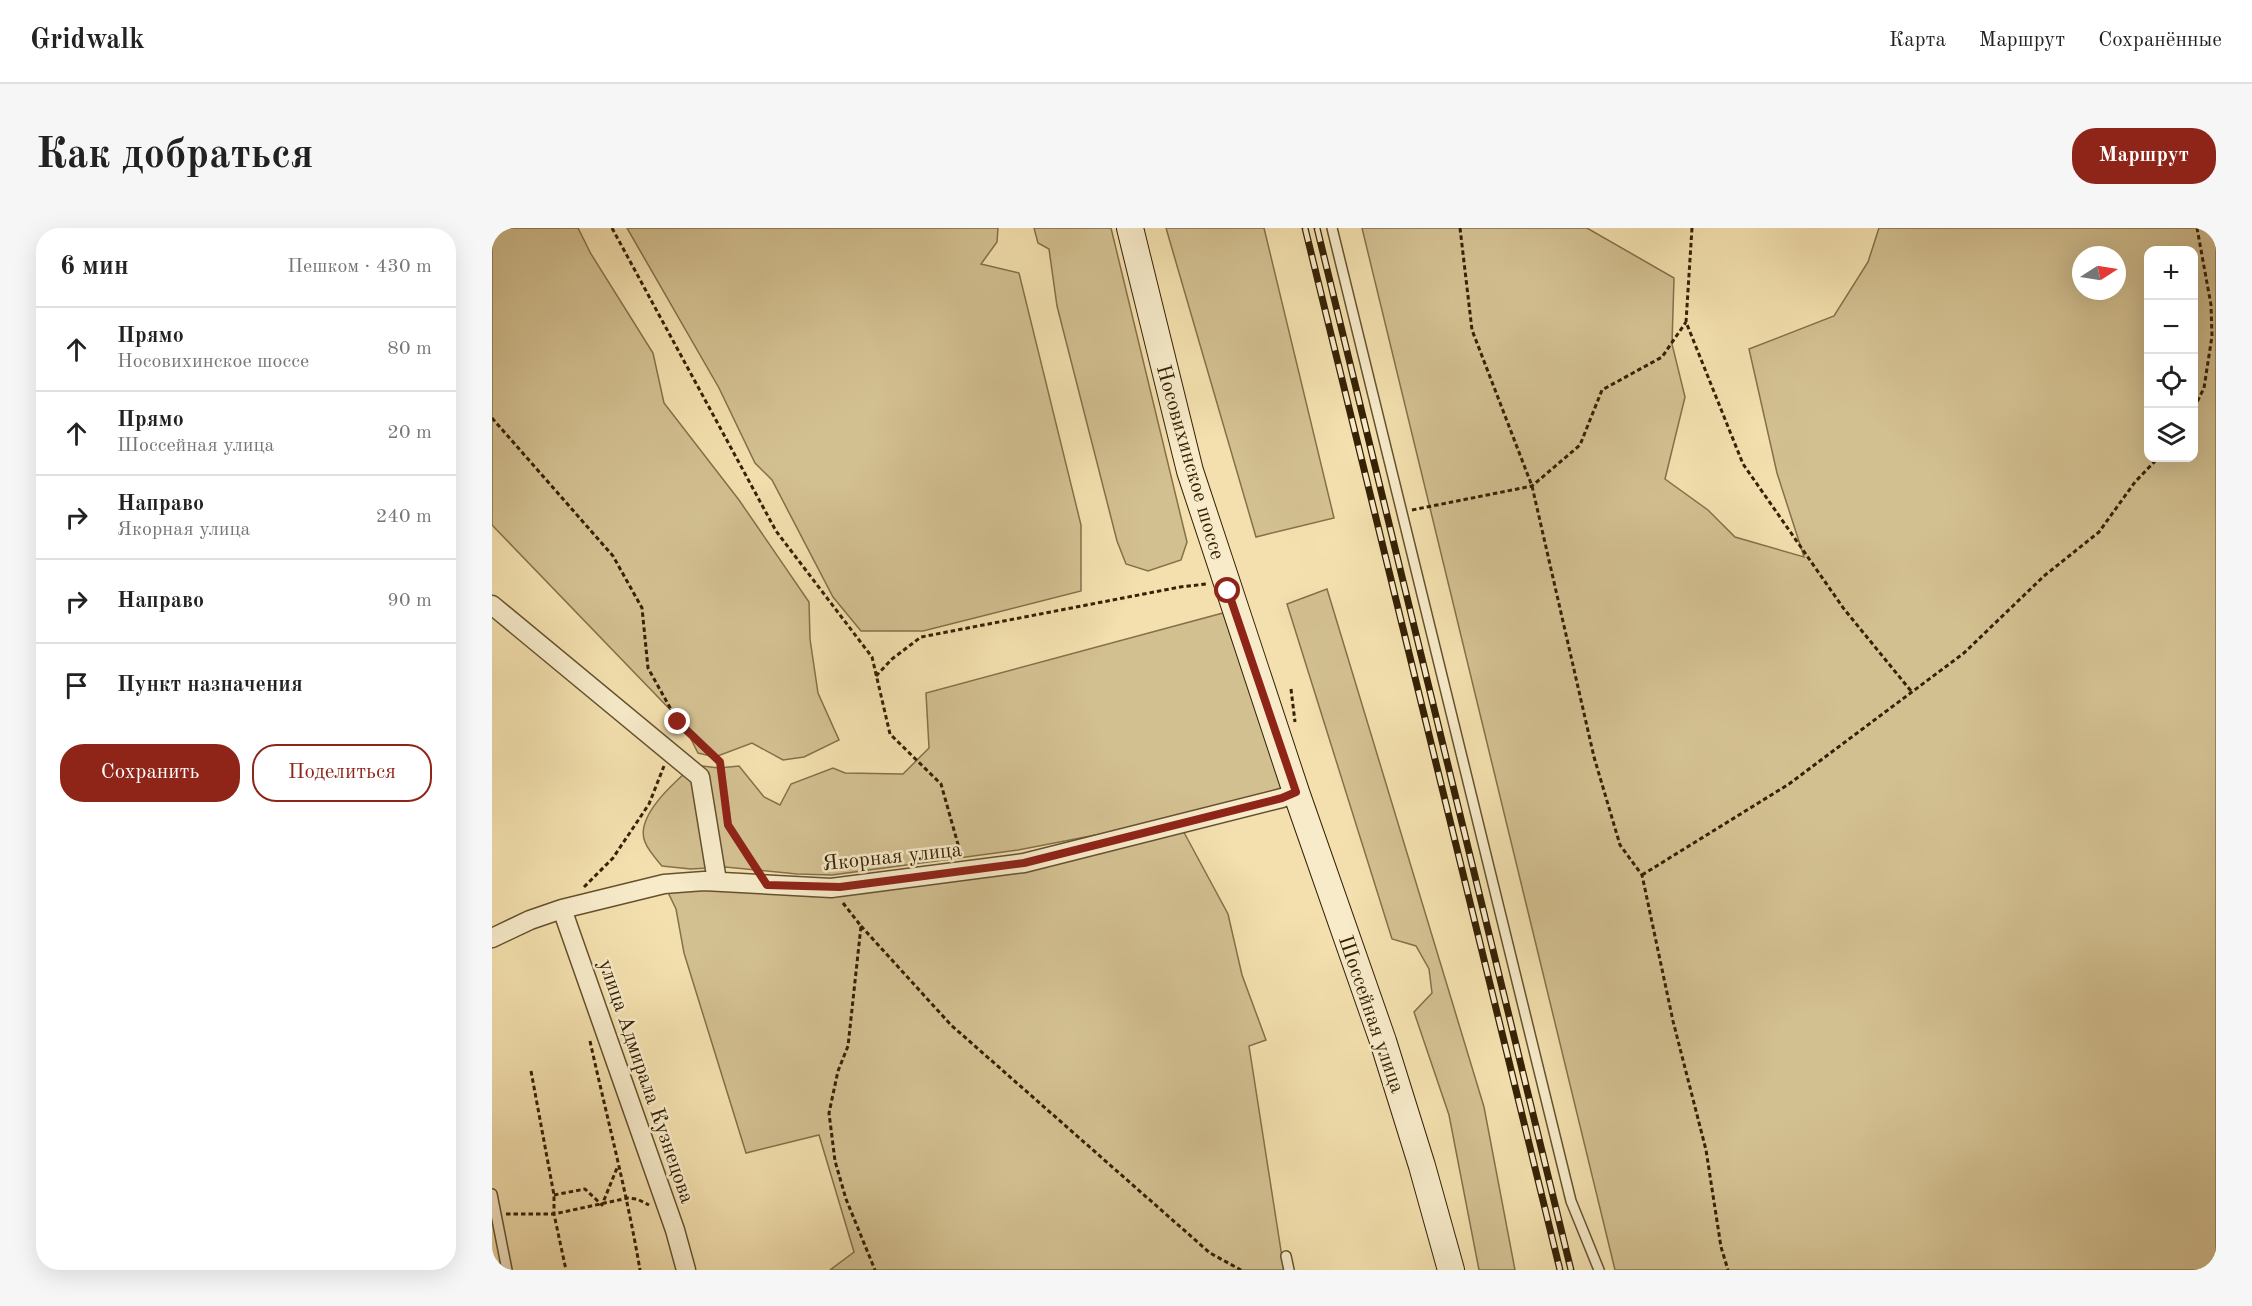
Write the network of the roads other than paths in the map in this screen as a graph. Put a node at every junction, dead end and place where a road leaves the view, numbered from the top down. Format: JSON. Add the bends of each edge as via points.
{"nodes":[{"id":1,"x":1130,"y":228,"type":"edge"},
{"id":2,"x":1332,"y":228,"type":"edge"},
{"id":3,"x":492,"y":605,"type":"edge"},
{"id":4,"x":1286,"y":760,"type":"joint"},
{"id":5,"x":1296,"y":792,"type":"junction"},
{"id":6,"x":717,"y":881,"type":"junction"},
{"id":7,"x":562,"y":909,"type":"junction"},
{"id":8,"x":492,"y":938,"type":"edge"},
{"id":9,"x":492,"y":1194,"type":"edge"},
{"id":10,"x":1286,"y":1256,"type":"dead end"},
{"id":11,"x":507,"y":1270,"type":"edge"},
{"id":12,"x":686,"y":1270,"type":"edge"},
{"id":13,"x":1289,"y":1270,"type":"edge"},
{"id":14,"x":1451,"y":1270,"type":"edge"},
{"id":15,"x":1599,"y":1270,"type":"edge"}],
"edges":[{"from":1,"to":4,"type":"main road","name":"Носовихинское шоссе","via":[[1190,471]]},
{"from":2,"to":15,"type":"lane","via":[[1571,1201]]},
{"from":3,"to":6,"type":"street","via":[[700,777]]},
{"from":4,"to":5,"type":"main road","name":"Шоссейная улица"},
{"from":5,"to":6,"type":"street","name":"Якорная улица","via":[[1024,863],[831,888]]},
{"from":5,"to":14,"type":"main road","name":"Шоссейная улица","via":[[1383,1041]]},
{"from":6,"to":7,"type":"street","name":"Якорная улица","via":[[664,884]]},
{"from":7,"to":8,"type":"street","name":"Якорная улица"},
{"from":7,"to":12,"type":"street","name":"улица Адмирала Кузнецова","via":[[671,1217]]},
{"from":9,"to":11,"type":"lane"},
{"from":10,"to":13,"type":"lane"}]}
